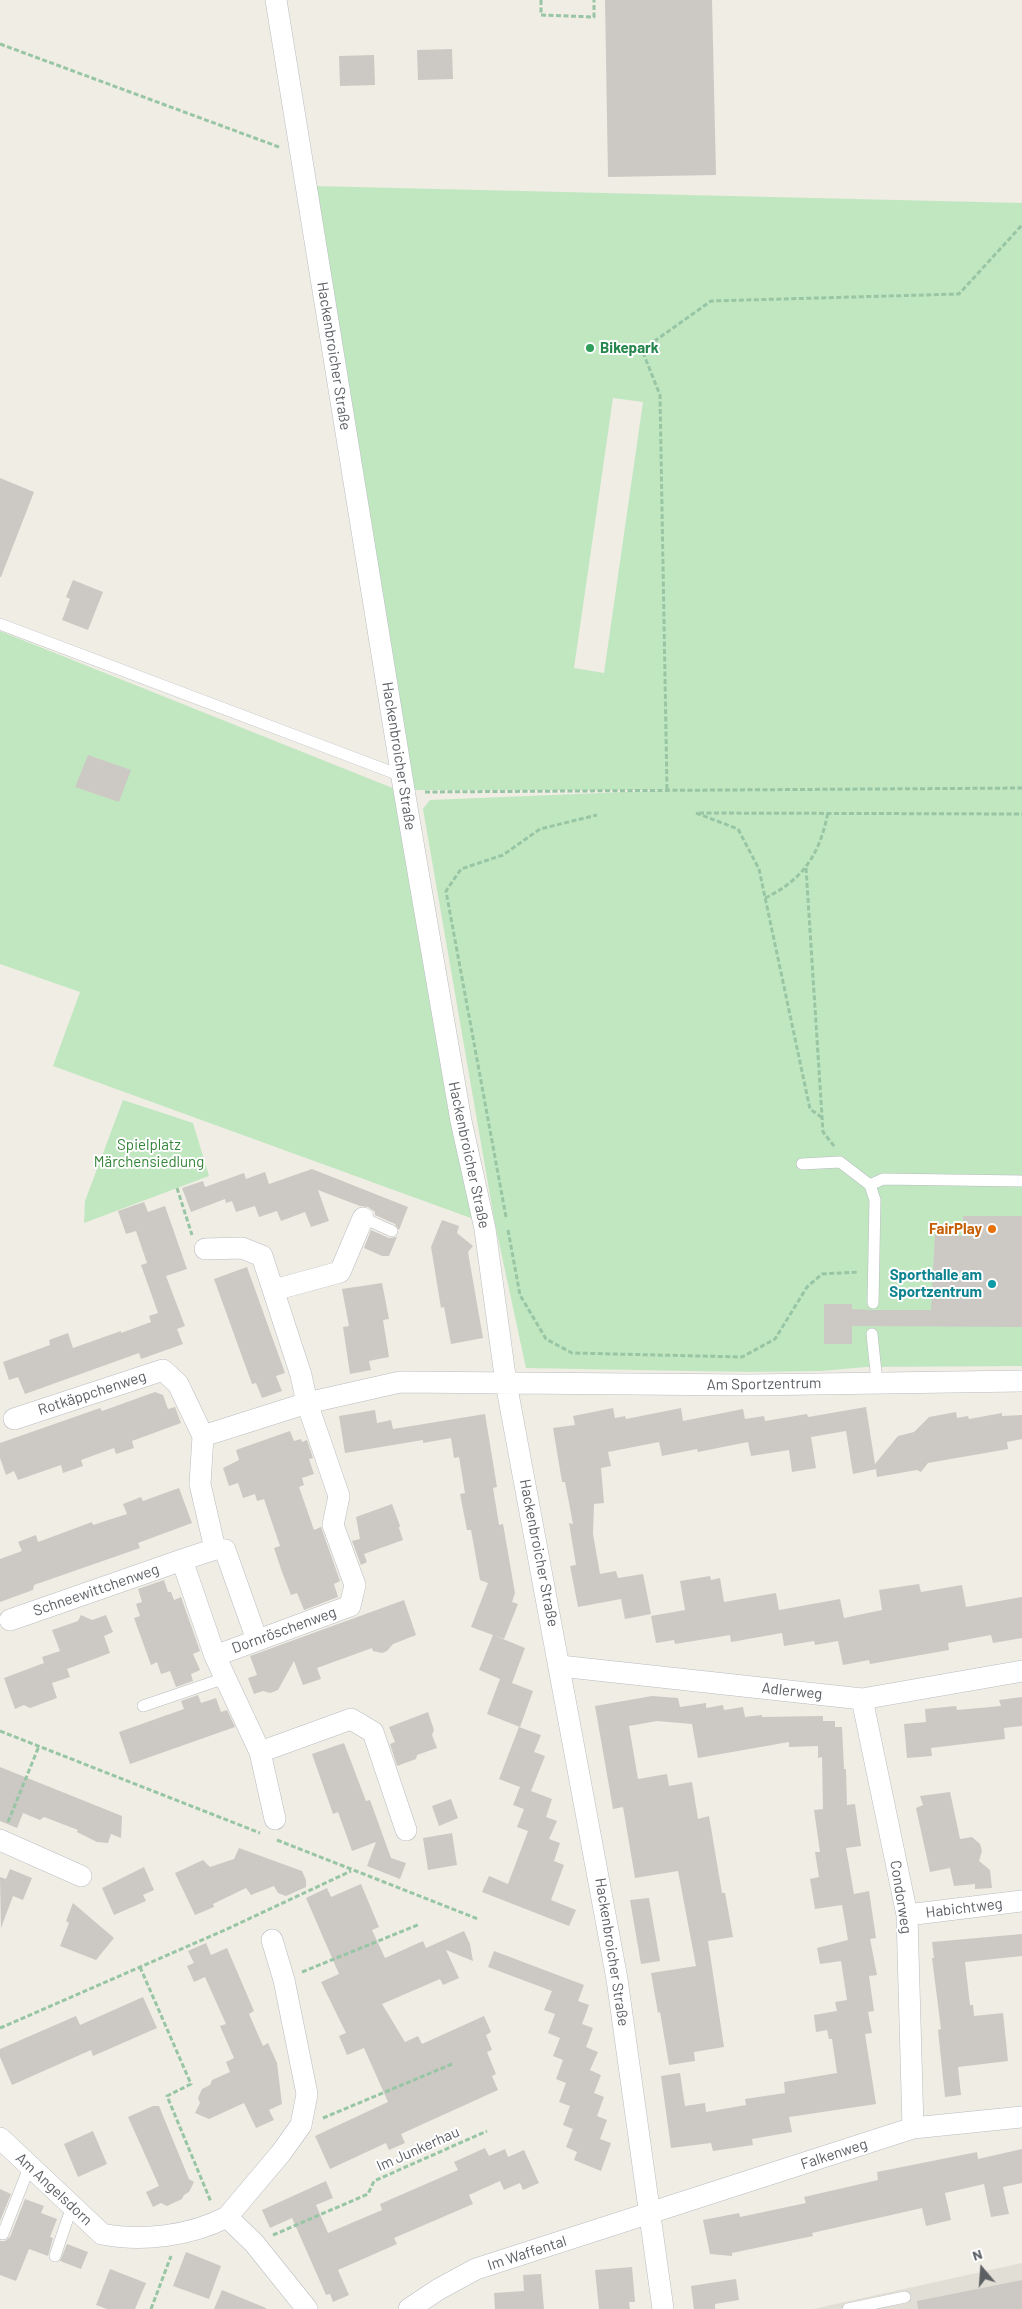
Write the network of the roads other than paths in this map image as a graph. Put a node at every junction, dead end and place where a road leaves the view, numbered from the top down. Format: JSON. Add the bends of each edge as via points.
{"nodes":[{"id":1,"x":276,"y":0,"type":"edge"},
{"id":2,"x":0,"y":624,"type":"edge"},
{"id":3,"x":403,"y":784,"type":"junction"},
{"id":4,"x":802,"y":1164,"type":"dead end"},
{"id":5,"x":1022,"y":1181,"type":"edge"},
{"id":6,"x":870,"y":1185,"type":"junction"},
{"id":7,"x":363,"y":1218,"type":"joint"},
{"id":8,"x":392,"y":1231,"type":"dead end"},
{"id":9,"x":205,"y":1249,"type":"road end"},
{"id":10,"x":274,"y":1290,"type":"junction"},
{"id":11,"x":873,"y":1303,"type":"dead end"},
{"id":12,"x":872,"y":1334,"type":"dead end"},
{"id":13,"x":1022,"y":1381,"type":"edge"},
{"id":14,"x":876,"y":1382,"type":"junction"},
{"id":15,"x":506,"y":1383,"type":"junction"},
{"id":16,"x":307,"y":1403,"type":"junction"},
{"id":17,"x":14,"y":1419,"type":"dead end"},
{"id":18,"x":202,"y":1436,"type":"junction"},
{"id":19,"x":215,"y":1550,"type":"junction"},
{"id":20,"x":182,"y":1560,"type":"junction"},
{"id":21,"x":10,"y":1620,"type":"dead end"},
{"id":22,"x":256,"y":1640,"type":"junction"},
{"id":23,"x":216,"y":1656,"type":"junction"},
{"id":24,"x":560,"y":1666,"type":"junction"},
{"id":25,"x":1022,"y":1671,"type":"edge"},
{"id":26,"x":225,"y":1678,"type":"junction"},
{"id":27,"x":862,"y":1699,"type":"junction"},
{"id":28,"x":143,"y":1706,"type":"dead end"},
{"id":29,"x":260,"y":1752,"type":"junction"},
{"id":30,"x":269,"y":1830,"type":"road end"},
{"id":31,"x":406,"y":1830,"type":"dead end"},
{"id":32,"x":0,"y":1840,"type":"edge"},
{"id":33,"x":81,"y":1876,"type":"dead end"},
{"id":34,"x":1022,"y":1901,"type":"edge"},
{"id":35,"x":907,"y":1915,"type":"junction"},
{"id":36,"x":272,"y":1940,"type":"dead end"},
{"id":37,"x":1022,"y":2117,"type":"edge"},
{"id":38,"x":913,"y":2128,"type":"junction"},
{"id":39,"x":0,"y":2138,"type":"edge"},
{"id":40,"x":30,"y":2165,"type":"junction"},
{"id":41,"x":72,"y":2206,"type":"junction"},
{"id":42,"x":651,"y":2213,"type":"junction"},
{"id":43,"x":223,"y":2219,"type":"junction"},
{"id":44,"x":3,"y":2234,"type":"dead end"},
{"id":45,"x":55,"y":2256,"type":"dead end"},
{"id":46,"x":905,"y":2297,"type":"dead end"},
{"id":47,"x":307,"y":2309,"type":"edge"},
{"id":48,"x":410,"y":2309,"type":"edge"},
{"id":49,"x":663,"y":2309,"type":"edge"},
{"id":50,"x":848,"y":2309,"type":"edge"}],
"edges":[{"from":1,"to":3,"type":"street","name":"Hackenbroicher Straße"},
{"from":2,"to":3,"type":"lane"},
{"from":3,"to":15,"type":"street","name":"Hackenbroicher Straße","via":[[461,1121],[485,1229]]},
{"from":4,"to":6,"type":"lane","via":[[840,1162]]},
{"from":5,"to":6,"type":"lane","via":[[883,1179]]},
{"from":6,"to":11,"type":"lane","via":[[875,1200]]},
{"from":7,"to":8,"type":"lane"},
{"from":7,"to":10,"type":"street","via":[[340,1272]]},
{"from":9,"to":10,"type":"street","via":[[242,1248],[262,1256]]},
{"from":10,"to":16,"type":"street"},
{"from":12,"to":14,"type":"lane"},
{"from":13,"to":14,"type":"street","name":"Am Sportzentrum"},
{"from":14,"to":15,"type":"street","name":"Am Sportzentrum","via":[[748,1385]]},
{"from":15,"to":16,"type":"street","via":[[400,1382]]},
{"from":15,"to":24,"type":"street","name":"Hackenbroicher Straße"},
{"from":16,"to":18,"type":"street"},
{"from":16,"to":22,"type":"street","name":"Dornröschenweg","via":[[339,1496],[333,1525],[354,1585],[350,1606]]},
{"from":17,"to":18,"type":"street","name":"Rotkäppchenweg","via":[[163,1370],[178,1384]]},
{"from":18,"to":19,"type":"street","via":[[200,1484]]},
{"from":19,"to":20,"type":"street","name":"Schneewittchenweg"},
{"from":19,"to":22,"type":"street","via":[[225,1550]]},
{"from":20,"to":21,"type":"street","name":"Schneewittchenweg"},
{"from":20,"to":23,"type":"street"},
{"from":22,"to":23,"type":"street","name":"Dornröschenweg"},
{"from":23,"to":26,"type":"street"},
{"from":24,"to":27,"type":"street","name":"Adlerweg"},
{"from":24,"to":42,"type":"street","name":"Hackenbroicher Straße","via":[[617,1979]]},
{"from":25,"to":27,"type":"street","name":"Adlerweg"},
{"from":26,"to":28,"type":"lane"},
{"from":26,"to":29,"type":"street"},
{"from":27,"to":35,"type":"street","name":"Condorweg"},
{"from":29,"to":30,"type":"street"},
{"from":29,"to":31,"type":"street","via":[[352,1719],[373,1732]]},
{"from":32,"to":33,"type":"street"},
{"from":34,"to":35,"type":"street","name":"Habichtweg"},
{"from":35,"to":38,"type":"street","name":"Condorweg"},
{"from":36,"to":43,"type":"street","via":[[284,1980],[307,2094],[302,2125]]},
{"from":37,"to":38,"type":"street","name":"Falkenweg"},
{"from":38,"to":42,"type":"street","name":"Falkenweg"},
{"from":39,"to":40,"type":"street","name":"Am Angelsdorn"},
{"from":40,"to":41,"type":"street","name":"Am Angelsdorn"},
{"from":40,"to":44,"type":"lane"},
{"from":41,"to":43,"type":"street","name":"Am Angelsdorn","via":[[102,2234],[122,2238],[160,2237]]},
{"from":41,"to":45,"type":"lane"},
{"from":42,"to":48,"type":"street","name":"Im Waffental","via":[[476,2270]]},
{"from":42,"to":49,"type":"street","name":"Hackenbroicher Straße"},
{"from":43,"to":47,"type":"street","via":[[254,2243]]},
{"from":46,"to":50,"type":"lane"}]}
